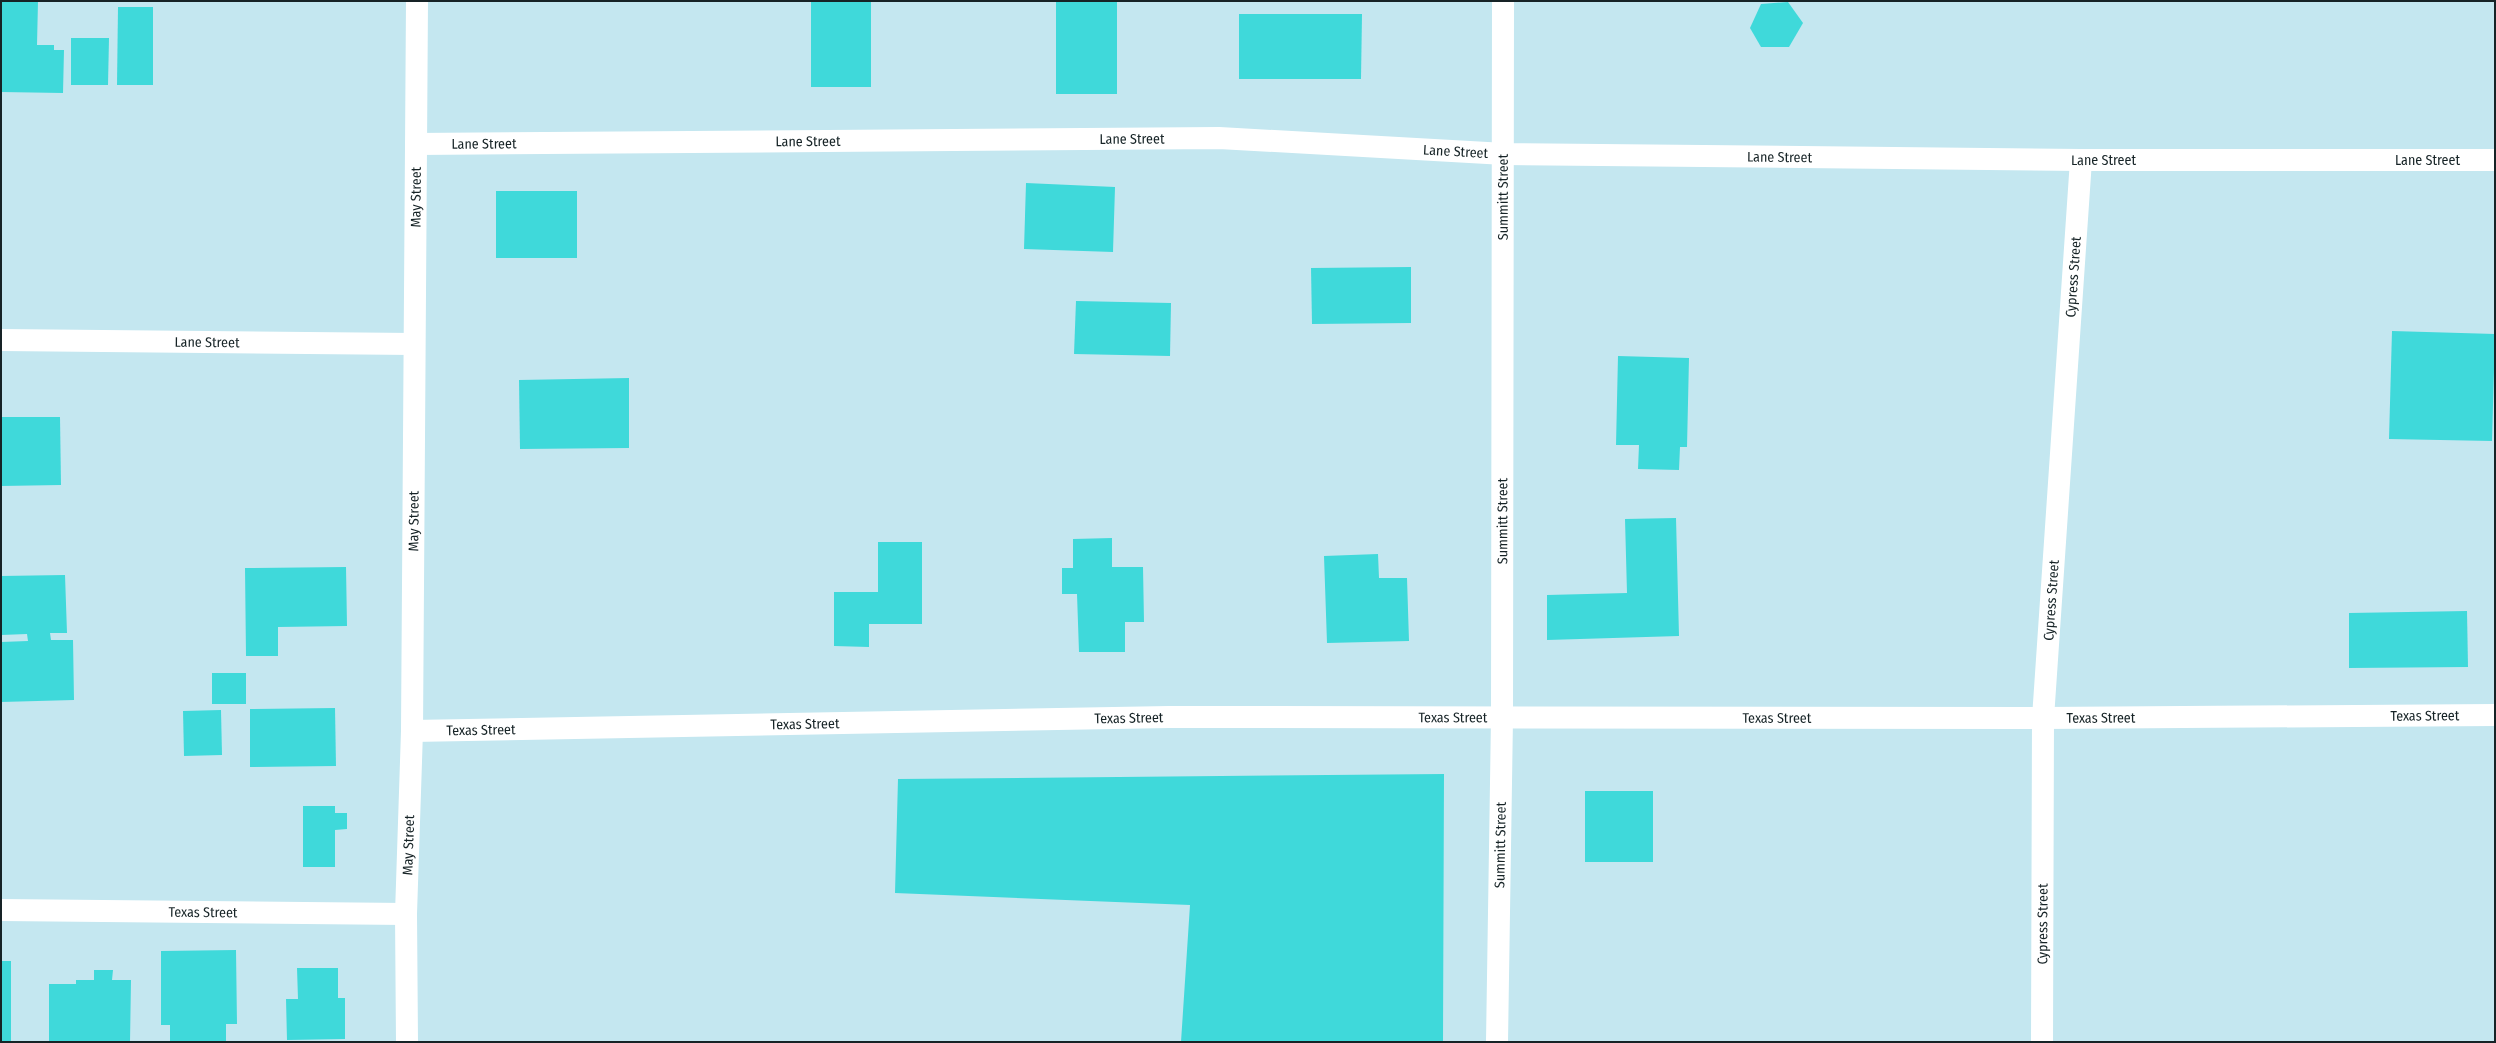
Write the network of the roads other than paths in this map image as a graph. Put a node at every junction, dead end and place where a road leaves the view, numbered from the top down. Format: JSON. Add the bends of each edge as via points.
{"nodes":[{"id":1,"x":418,"y":1,"type":"edge"},
{"id":2,"x":1503,"y":1,"type":"edge"},
{"id":3,"x":416,"y":144,"type":"junction"},
{"id":4,"x":1505,"y":154,"type":"junction"},
{"id":5,"x":2081,"y":160,"type":"junction"},
{"id":6,"x":2495,"y":160,"type":"edge"},
{"id":7,"x":1,"y":340,"type":"edge"},
{"id":8,"x":414,"y":344,"type":"junction"},
{"id":9,"x":2495,"y":715,"type":"edge"},
{"id":10,"x":1502,"y":718,"type":"junction"},
{"id":11,"x":2043,"y":718,"type":"junction"},
{"id":12,"x":412,"y":731,"type":"junction"},
{"id":13,"x":1,"y":910,"type":"edge"},
{"id":14,"x":406,"y":914,"type":"junction"},
{"id":15,"x":407,"y":1042,"type":"edge"},
{"id":16,"x":1497,"y":1042,"type":"edge"},
{"id":17,"x":2042,"y":1042,"type":"edge"}],
"edges":[{"from":1,"to":3,"type":"street","name":"May Street"},
{"from":2,"to":4,"type":"street","name":"Summitt Street"},
{"from":3,"to":4,"type":"street","name":"Lane Street","via":[[1218,138]]},
{"from":3,"to":8,"type":"street","name":"May Street"},
{"from":4,"to":5,"type":"street","name":"Lane Street"},
{"from":4,"to":10,"type":"street","name":"Summitt Street"},
{"from":5,"to":6,"type":"street","name":"Lane Street"},
{"from":5,"to":11,"type":"street","name":"Cypress Street"},
{"from":7,"to":8,"type":"street","name":"Lane Street"},
{"from":8,"to":12,"type":"street","name":"May Street"},
{"from":9,"to":11,"type":"street","name":"Texas Street"},
{"from":10,"to":11,"type":"street","name":"Texas Street"},
{"from":10,"to":12,"type":"street","name":"Texas Street","via":[[1169,717]]},
{"from":10,"to":16,"type":"street","name":"Summitt Street"},
{"from":11,"to":17,"type":"street","name":"Cypress Street"},
{"from":12,"to":14,"type":"street","name":"May Street"},
{"from":13,"to":14,"type":"street","name":"Texas Street"},
{"from":14,"to":15,"type":"street","name":"May Street"}]}
